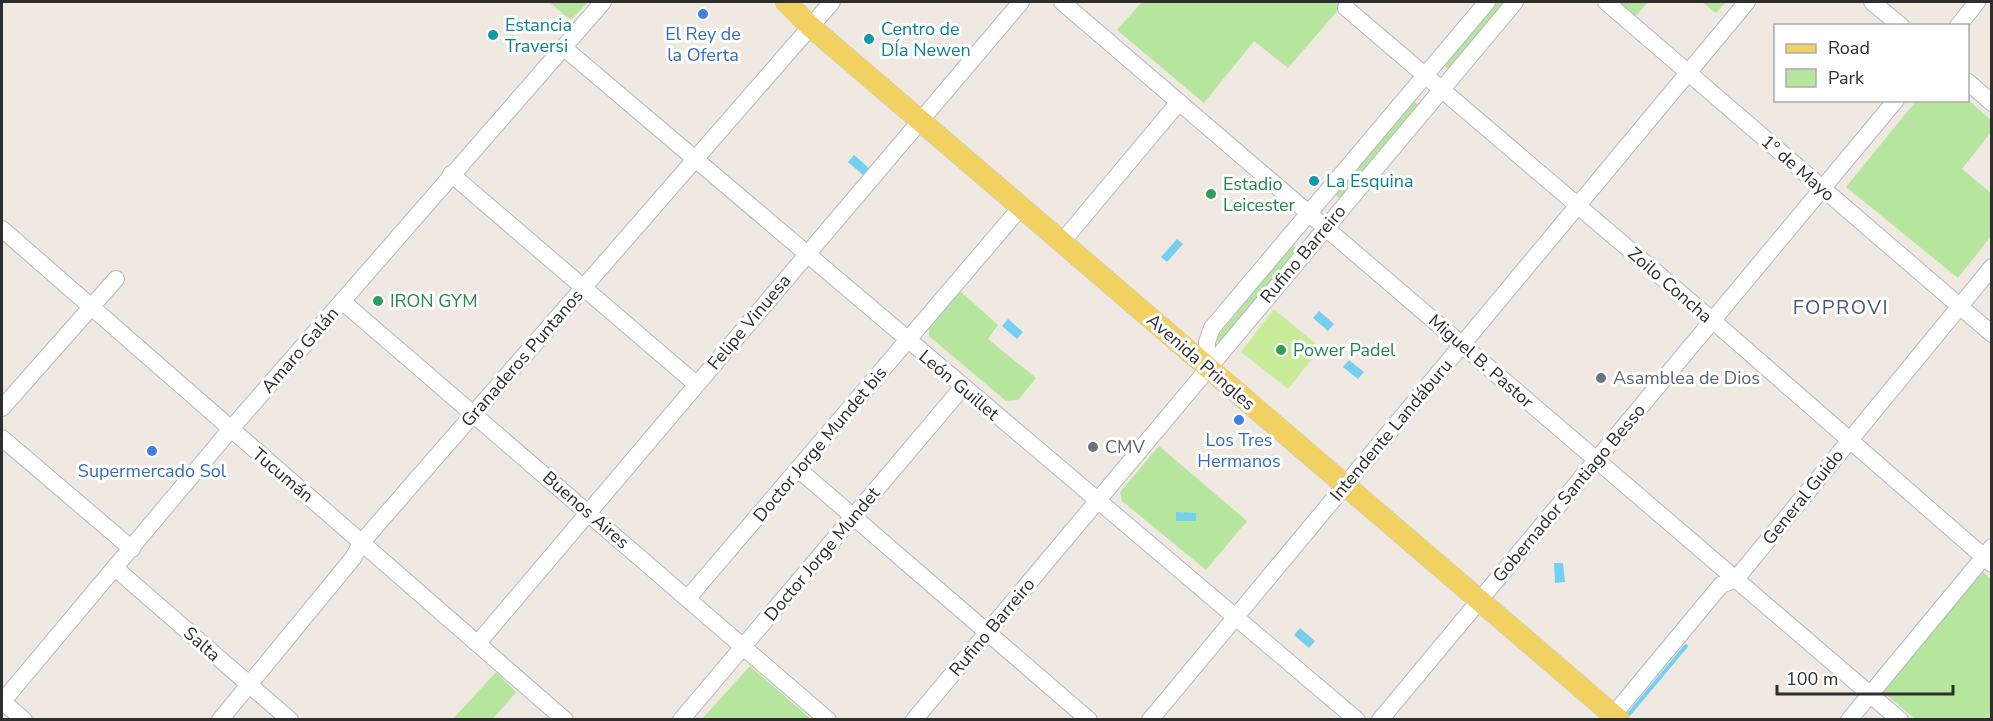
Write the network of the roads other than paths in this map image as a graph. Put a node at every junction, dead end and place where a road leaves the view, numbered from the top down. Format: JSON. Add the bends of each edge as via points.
{"nodes":[{"id":1,"x":603,"y":2,"type":"edge"},
{"id":2,"x":786,"y":2,"type":"edge"},
{"id":3,"x":832,"y":2,"type":"edge"},
{"id":4,"x":1021,"y":2,"type":"edge"},
{"id":5,"x":1062,"y":2,"type":"edge"},
{"id":6,"x":1487,"y":2,"type":"edge"},
{"id":7,"x":1515,"y":2,"type":"edge"},
{"id":8,"x":1606,"y":2,"type":"edge"},
{"id":9,"x":1747,"y":2,"type":"edge"},
{"id":10,"x":1872,"y":2,"type":"edge"},
{"id":11,"x":1977,"y":2,"type":"edge"},
{"id":12,"x":1346,"y":8,"type":"dead end"},
{"id":13,"x":1899,"y":24,"type":"edge"},
{"id":14,"x":1960,"y":24,"type":"edge"},
{"id":15,"x":811,"y":27,"type":"junction"},
{"id":16,"x":563,"y":47,"type":"junction"},
{"id":17,"x":1689,"y":72,"type":"junction"},
{"id":18,"x":1426,"y":75,"type":"junction"},
{"id":19,"x":1969,"y":83,"type":"edge"},
{"id":20,"x":1441,"y":89,"type":"junction"},
{"id":21,"x":1179,"y":102,"type":"junction"},
{"id":22,"x":1894,"y":102,"type":"edge"},
{"id":23,"x":1992,"y":103,"type":"edge"},
{"id":24,"x":921,"y":122,"type":"junction"},
{"id":25,"x":695,"y":159,"type":"junction"},
{"id":26,"x":451,"y":174,"type":"junction"},
{"id":27,"x":1822,"y":189,"type":"junction"},
{"id":28,"x":1578,"y":205,"type":"junction"},
{"id":29,"x":1020,"y":207,"type":"junction"},
{"id":30,"x":1310,"y":214,"type":"junction"},
{"id":31,"x":1326,"y":227,"type":"junction"},
{"id":32,"x":2,"y":229,"type":"edge"},
{"id":33,"x":1062,"y":242,"type":"junction"},
{"id":34,"x":806,"y":254,"type":"junction"},
{"id":35,"x":1992,"y":267,"type":"edge"},
{"id":36,"x":116,"y":279,"type":"dead end"},
{"id":37,"x":583,"y":288,"type":"junction"},
{"id":38,"x":343,"y":302,"type":"junction"},
{"id":39,"x":1959,"y":306,"type":"junction"},
{"id":40,"x":91,"y":308,"type":"junction"},
{"id":41,"x":1712,"y":320,"type":"junction"},
{"id":42,"x":1992,"y":334,"type":"edge"},
{"id":43,"x":908,"y":341,"type":"junction"},
{"id":44,"x":1462,"y":344,"type":"junction"},
{"id":45,"x":1208,"y":368,"type":"junction"},
{"id":46,"x":696,"y":384,"type":"junction"},
{"id":47,"x":962,"y":387,"type":"junction"},
{"id":48,"x":2,"y":408,"type":"edge"},
{"id":49,"x":474,"y":414,"type":"junction"},
{"id":50,"x":230,"y":430,"type":"junction"},
{"id":51,"x":2,"y":438,"type":"edge"},
{"id":52,"x":1850,"y":440,"type":"junction"},
{"id":53,"x":1596,"y":460,"type":"junction"},
{"id":54,"x":798,"y":469,"type":"junction"},
{"id":55,"x":1345,"y":485,"type":"junction"},
{"id":56,"x":1097,"y":501,"type":"junction"},
{"id":57,"x":588,"y":512,"type":"junction"},
{"id":58,"x":854,"y":516,"type":"junction"},
{"id":59,"x":362,"y":542,"type":"junction"},
{"id":60,"x":132,"y":549,"type":"junction"},
{"id":61,"x":1989,"y":556,"type":"edge"},
{"id":62,"x":115,"y":568,"type":"junction"},
{"id":63,"x":1736,"y":579,"type":"junction"},
{"id":64,"x":688,"y":598,"type":"junction"},
{"id":65,"x":1480,"y":600,"type":"junction"},
{"id":66,"x":1235,"y":617,"type":"junction"},
{"id":67,"x":989,"y":633,"type":"junction"},
{"id":68,"x":478,"y":643,"type":"junction"},
{"id":69,"x":744,"y":646,"type":"junction"},
{"id":70,"x":249,"y":685,"type":"junction"},
{"id":71,"x":1871,"y":694,"type":"junction"},
{"id":72,"x":2,"y":701,"type":"edge"},
{"id":73,"x":1614,"y":718,"type":"edge"},
{"id":74,"x":24,"y":720,"type":"edge"},
{"id":75,"x":220,"y":720,"type":"edge"},
{"id":76,"x":290,"y":720,"type":"edge"},
{"id":77,"x":565,"y":720,"type":"edge"},
{"id":78,"x":681,"y":720,"type":"edge"},
{"id":79,"x":828,"y":720,"type":"edge"},
{"id":80,"x":914,"y":720,"type":"edge"},
{"id":81,"x":1089,"y":720,"type":"edge"},
{"id":82,"x":1150,"y":720,"type":"edge"},
{"id":83,"x":1357,"y":720,"type":"edge"},
{"id":84,"x":1380,"y":720,"type":"edge"},
{"id":85,"x":1849,"y":720,"type":"edge"},
{"id":86,"x":1900,"y":720,"type":"edge"}],
"edges":[{"from":1,"to":16,"type":"street","name":"Amaro Galán"},
{"from":2,"to":15,"type":"main road","name":"Avenida Pringles"},
{"from":3,"to":15,"type":"street","name":"Granaderos Puntanos"},
{"from":4,"to":24,"type":"street","name":"Felipe Vinuesa"},
{"from":5,"to":21,"type":"street","name":"Miguel B. Pastor"},
{"from":6,"to":18,"type":"street","name":"Rufino Barreiro"},
{"from":7,"to":20,"type":"street","name":"Rufino Barreiro"},
{"from":8,"to":17,"type":"street","name":"1º de Mayo"},
{"from":9,"to":17,"type":"street","name":"Intendente Landáburu"},
{"from":10,"to":13,"type":"street"},
{"from":11,"to":14,"type":"street"},
{"from":12,"to":18,"type":"street","name":"Zoilo Concha"},
{"from":15,"to":24,"type":"main road","name":"Avenida Pringles"},
{"from":15,"to":25,"type":"street","name":"Granaderos Puntanos"},
{"from":16,"to":25,"type":"street","name":"León Guillet"},
{"from":16,"to":26,"type":"street","name":"Amaro Galán"},
{"from":17,"to":27,"type":"street","name":"1º de Mayo"},
{"from":17,"to":28,"type":"street","name":"Intendente Landáburu"},
{"from":18,"to":20,"type":"street","name":"Zoilo Concha"},
{"from":18,"to":30,"type":"street","name":"Rufino Barreiro"},
{"from":19,"to":23,"type":"street"},
{"from":20,"to":28,"type":"street","name":"Zoilo Concha"},
{"from":20,"to":31,"type":"street","name":"Rufino Barreiro"},
{"from":21,"to":30,"type":"street","name":"Miguel B. Pastor"},
{"from":21,"to":33,"type":"street"},
{"from":22,"to":27,"type":"street","name":"Gobernador Santiago Besso"},
{"from":24,"to":29,"type":"main road","name":"Avenida Pringles"},
{"from":24,"to":34,"type":"street","name":"Felipe Vinuesa"},
{"from":25,"to":34,"type":"street","name":"León Guillet"},
{"from":25,"to":37,"type":"street","name":"Granaderos Puntanos"},
{"from":26,"to":37,"type":"street"},
{"from":26,"to":38,"type":"street","name":"Amaro Galán"},
{"from":27,"to":39,"type":"street","name":"1º de Mayo"},
{"from":27,"to":41,"type":"street","name":"Gobernador Santiago Besso"},
{"from":28,"to":41,"type":"street","name":"Zoilo Concha"},
{"from":28,"to":44,"type":"street","name":"Intendente Landáburu"},
{"from":29,"to":33,"type":"main road","name":"Avenida Pringles"},
{"from":29,"to":43,"type":"street","name":"Doctor Jorge Mundet bis"},
{"from":30,"to":31,"type":"street","name":"Miguel B. Pastor"},
{"from":30,"to":45,"type":"street","name":"Rufino Barreiro","via":[[1212,328],[1207,342]]},
{"from":31,"to":44,"type":"street","name":"Miguel B. Pastor"},
{"from":31,"to":45,"type":"street","name":"Rufino Barreiro"},
{"from":32,"to":40,"type":"street","name":"Tucumán"},
{"from":33,"to":45,"type":"main road","name":"Avenida Pringles"},
{"from":34,"to":43,"type":"street","name":"León Guillet"},
{"from":34,"to":46,"type":"street","name":"Felipe Vinuesa"},
{"from":35,"to":39,"type":"street","name":"General Guido"},
{"from":36,"to":40,"type":"street"},
{"from":37,"to":46,"type":"street"},
{"from":37,"to":49,"type":"street","name":"Granaderos Puntanos"},
{"from":38,"to":49,"type":"street","name":"Buenos Aires"},
{"from":38,"to":50,"type":"street","name":"Amaro Galán"},
{"from":39,"to":42,"type":"street","name":"1º de Mayo"},
{"from":39,"to":52,"type":"street","name":"General Guido"},
{"from":40,"to":48,"type":"street"},
{"from":40,"to":50,"type":"street","name":"Tucumán"},
{"from":41,"to":52,"type":"street","name":"Zoilo Concha"},
{"from":41,"to":53,"type":"street","name":"Gobernador Santiago Besso"},
{"from":43,"to":47,"type":"street","name":"León Guillet"},
{"from":43,"to":54,"type":"street","name":"Doctor Jorge Mundet bis"},
{"from":44,"to":53,"type":"street","name":"Miguel B. Pastor"},
{"from":44,"to":55,"type":"street","name":"Intendente Landáburu"},
{"from":45,"to":55,"type":"main road","name":"Avenida Pringles"},
{"from":45,"to":56,"type":"street","name":"Rufino Barreiro"},
{"from":46,"to":57,"type":"street","name":"Felipe Vinuesa"},
{"from":47,"to":56,"type":"street","name":"León Guillet"},
{"from":47,"to":58,"type":"street","name":"Doctor Jorge Mundet"},
{"from":49,"to":57,"type":"street","name":"Buenos Aires"},
{"from":49,"to":59,"type":"street","name":"Granaderos Puntanos"},
{"from":50,"to":59,"type":"street","name":"Tucumán"},
{"from":50,"to":60,"type":"street","name":"Amaro Galán"},
{"from":51,"to":60,"type":"street"},
{"from":52,"to":61,"type":"street","name":"Zoilo Concha"},
{"from":52,"to":63,"type":"street","name":"General Guido"},
{"from":53,"to":63,"type":"street","name":"Miguel B. Pastor"},
{"from":53,"to":65,"type":"street","name":"Gobernador Santiago Besso"},
{"from":54,"to":58,"type":"street"},
{"from":54,"to":64,"type":"street","name":"Doctor Jorge Mundet bis"},
{"from":55,"to":65,"type":"main road","name":"Avenida Pringles"},
{"from":55,"to":66,"type":"street","name":"Intendente Landáburu"},
{"from":56,"to":66,"type":"street","name":"León Guillet"},
{"from":56,"to":67,"type":"street","name":"Rufino Barreiro"},
{"from":57,"to":64,"type":"street","name":"Buenos Aires"},
{"from":57,"to":68,"type":"street","name":"Felipe Vinuesa"},
{"from":58,"to":67,"type":"street"},
{"from":58,"to":69,"type":"street","name":"Doctor Jorge Mundet"},
{"from":59,"to":68,"type":"street","name":"Tucumán"},
{"from":59,"to":70,"type":"street","name":"Granaderos Puntanos"},
{"from":60,"to":62,"type":"street","name":"Amaro Galán"},
{"from":61,"to":71,"type":"street"},
{"from":62,"to":70,"type":"street","name":"Salta"},
{"from":62,"to":72,"type":"street","name":"Amaro Galán"},
{"from":63,"to":71,"type":"street","name":"Miguel B. Pastor"},
{"from":63,"to":73,"type":"street","name":"General Guido","via":[[1721,585]]},
{"from":64,"to":69,"type":"street","name":"Buenos Aires"},
{"from":65,"to":73,"type":"main road","name":"Avenida Pringles"},
{"from":65,"to":84,"type":"street","name":"Gobernador Santiago Besso"},
{"from":66,"to":82,"type":"street","name":"Intendente Landáburu"},
{"from":66,"to":83,"type":"street","name":"León Guillet"},
{"from":67,"to":80,"type":"street","name":"Rufino Barreiro"},
{"from":67,"to":81,"type":"street"},
{"from":68,"to":77,"type":"street","name":"Tucumán"},
{"from":69,"to":78,"type":"street","name":"Doctor Jorge Mundet"},
{"from":69,"to":79,"type":"street","name":"Buenos Aires"},
{"from":70,"to":75,"type":"street","name":"Granaderos Puntanos"},
{"from":70,"to":76,"type":"street","name":"Salta"},
{"from":71,"to":85,"type":"street"},
{"from":71,"to":86,"type":"street","name":"Miguel B. Pastor"},
{"from":72,"to":74,"type":"street"}]}
